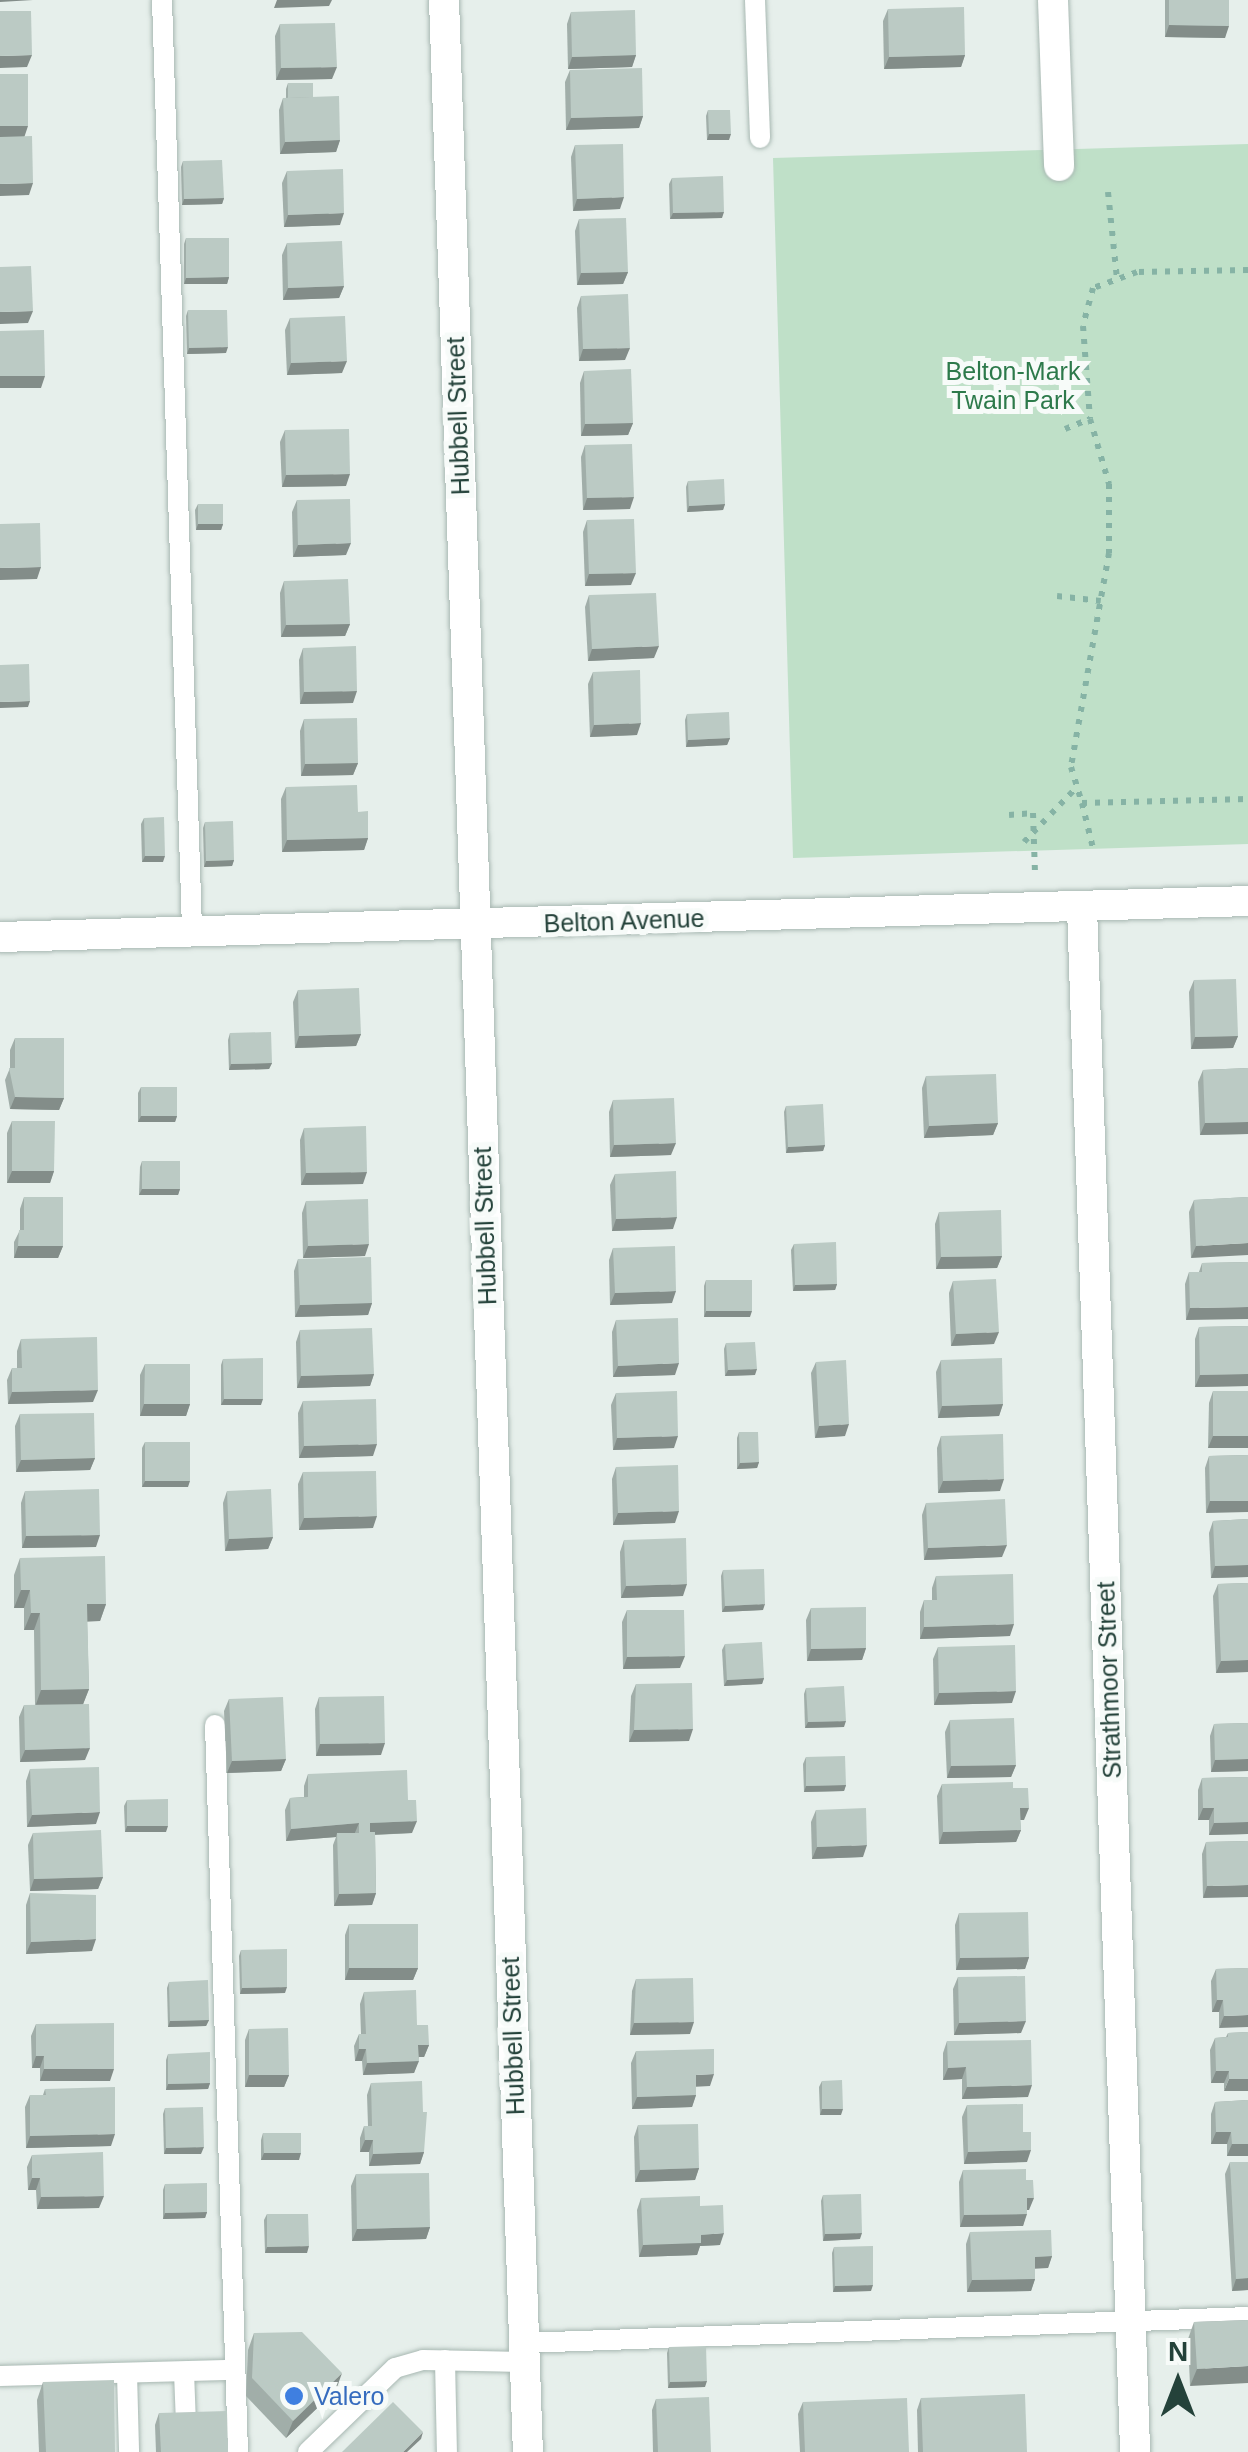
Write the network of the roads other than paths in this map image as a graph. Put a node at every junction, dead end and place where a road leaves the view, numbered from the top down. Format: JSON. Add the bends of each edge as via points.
{"nodes":[{"id":1,"x":162,"y":0,"type":"edge"},
{"id":2,"x":444,"y":0,"type":"edge"},
{"id":3,"x":755,"y":0,"type":"edge"},
{"id":4,"x":1053,"y":0,"type":"edge"},
{"id":5,"x":760,"y":138,"type":"dead end"},
{"id":6,"x":1059,"y":166,"type":"dead end"},
{"id":7,"x":1248,"y":901,"type":"edge"},
{"id":8,"x":1082,"y":908,"type":"junction"},
{"id":9,"x":475,"y":925,"type":"junction"},
{"id":10,"x":192,"y":930,"type":"junction"},
{"id":11,"x":0,"y":937,"type":"edge"},
{"id":12,"x":215,"y":1726,"type":"dead end"},
{"id":13,"x":1248,"y":2318,"type":"edge"},
{"id":14,"x":1131,"y":2323,"type":"junction"},
{"id":15,"x":524,"y":2353,"type":"junction"},
{"id":16,"x":444,"y":2360,"type":"junction"},
{"id":17,"x":235,"y":2370,"type":"junction"},
{"id":18,"x":184,"y":2372,"type":"junction"},
{"id":19,"x":127,"y":2373,"type":"junction"},
{"id":20,"x":0,"y":2376,"type":"edge"},
{"id":21,"x":186,"y":2423,"type":"edge"},
{"id":22,"x":129,"y":2452,"type":"edge"},
{"id":23,"x":238,"y":2452,"type":"edge"},
{"id":24,"x":308,"y":2452,"type":"edge"},
{"id":25,"x":447,"y":2452,"type":"edge"},
{"id":26,"x":528,"y":2452,"type":"edge"},
{"id":27,"x":1135,"y":2452,"type":"edge"}],
"edges":[{"from":1,"to":10,"type":"lane"},
{"from":2,"to":9,"type":"street","name":"Hubbell Street"},
{"from":3,"to":5,"type":"lane"},
{"from":4,"to":6,"type":"street"},
{"from":7,"to":8,"type":"street","name":"Belton Avenue"},
{"from":8,"to":9,"type":"street","name":"Belton Avenue"},
{"from":8,"to":14,"type":"street","name":"Strathmoor Street"},
{"from":9,"to":10,"type":"street","name":"Belton Avenue"},
{"from":9,"to":15,"type":"street","name":"Hubbell Street"},
{"from":10,"to":11,"type":"street","name":"Belton Avenue"},
{"from":12,"to":17,"type":"lane"},
{"from":13,"to":14,"type":"lane"},
{"from":14,"to":15,"type":"lane"},
{"from":14,"to":27,"type":"street","name":"Strathmoor Street"},
{"from":15,"to":16,"type":"lane"},
{"from":15,"to":26,"type":"street","name":"Hubbell Street"},
{"from":16,"to":24,"type":"lane","via":[[396,2368]]},
{"from":16,"to":25,"type":"lane"},
{"from":17,"to":18,"type":"lane"},
{"from":17,"to":23,"type":"lane"},
{"from":18,"to":19,"type":"lane"},
{"from":18,"to":21,"type":"lane"},
{"from":19,"to":20,"type":"lane"},
{"from":19,"to":22,"type":"lane"}]}
